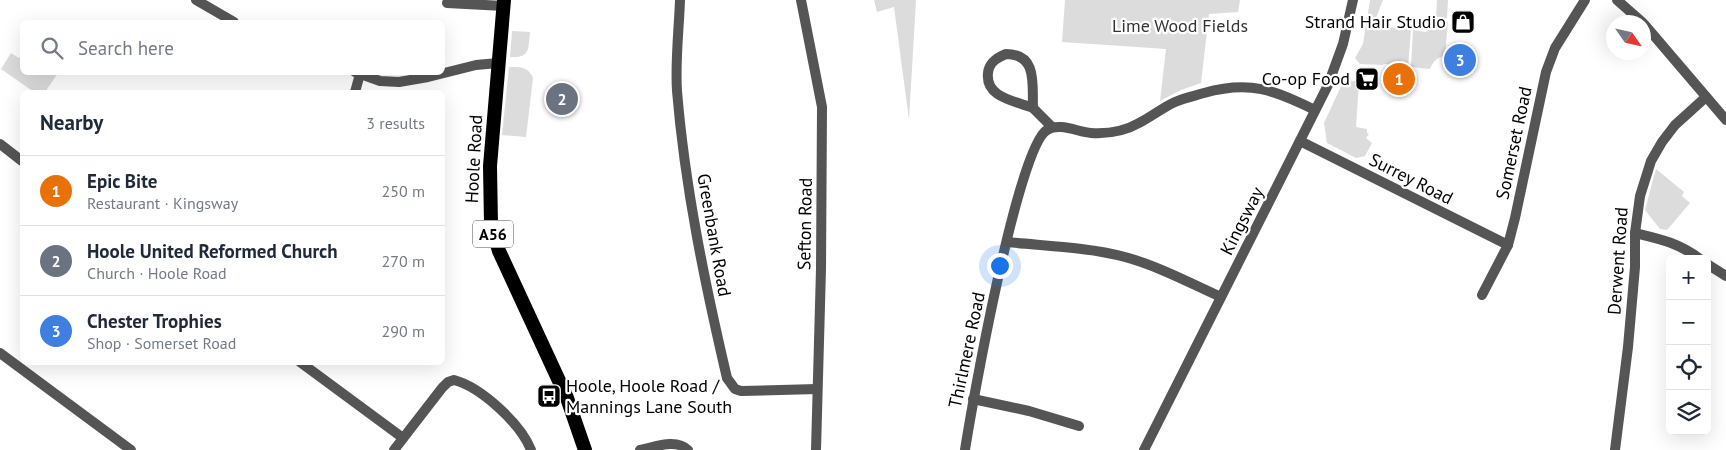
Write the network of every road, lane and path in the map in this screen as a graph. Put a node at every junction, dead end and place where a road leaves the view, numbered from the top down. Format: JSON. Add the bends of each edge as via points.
{"nodes":[{"id":1,"x":196,"y":0,"type":"edge"},
{"id":2,"x":680,"y":0,"type":"edge"},
{"id":3,"x":801,"y":0,"type":"edge"},
{"id":4,"x":1353,"y":0,"type":"edge"},
{"id":5,"x":1585,"y":0,"type":"edge"},
{"id":6,"x":1617,"y":0,"type":"edge"},
{"id":7,"x":447,"y":3,"type":"dead end"},
{"id":8,"x":504,"y":3,"type":"edge"},
{"id":9,"x":1634,"y":15,"type":"edge"},
{"id":10,"x":231,"y":20,"type":"edge"},
{"id":11,"x":1651,"y":32,"type":"edge"},
{"id":12,"x":498,"y":64,"type":"junction"},
{"id":13,"x":445,"y":74,"type":"edge"},
{"id":14,"x":358,"y":75,"type":"edge"},
{"id":15,"x":364,"y":75,"type":"edge"},
{"id":16,"x":438,"y":75,"type":"edge"},
{"id":17,"x":355,"y":90,"type":"edge"},
{"id":18,"x":1706,"y":97,"type":"junction"},
{"id":19,"x":1033,"y":108,"type":"junction"},
{"id":20,"x":1316,"y":110,"type":"junction"},
{"id":21,"x":1726,"y":120,"type":"edge"},
{"id":22,"x":1052,"y":127,"type":"junction"},
{"id":23,"x":1300,"y":141,"type":"junction"},
{"id":24,"x":0,"y":144,"type":"edge"},
{"id":25,"x":20,"y":159,"type":"edge"},
{"id":26,"x":1635,"y":233,"type":"junction"},
{"id":27,"x":1007,"y":242,"type":"junction"},
{"id":28,"x":1508,"y":245,"type":"junction"},
{"id":29,"x":1695,"y":255,"type":"edge"},
{"id":30,"x":1711,"y":267,"type":"edge"},
{"id":31,"x":1726,"y":276,"type":"edge"},
{"id":32,"x":1482,"y":296,"type":"dead end"},
{"id":33,"x":1221,"y":297,"type":"junction"},
{"id":34,"x":0,"y":353,"type":"edge"},
{"id":35,"x":304,"y":365,"type":"edge"},
{"id":36,"x":817,"y":389,"type":"junction"},
{"id":37,"x":972,"y":399,"type":"junction"},
{"id":38,"x":1080,"y":426,"type":"dead end"},
{"id":39,"x":403,"y":438,"type":"junction"},
{"id":40,"x":131,"y":450,"type":"edge"},
{"id":41,"x":394,"y":450,"type":"edge"},
{"id":42,"x":531,"y":450,"type":"edge"},
{"id":43,"x":586,"y":450,"type":"edge"},
{"id":44,"x":640,"y":450,"type":"edge"},
{"id":45,"x":688,"y":450,"type":"edge"},
{"id":46,"x":816,"y":450,"type":"edge"},
{"id":47,"x":965,"y":450,"type":"edge"},
{"id":48,"x":1144,"y":450,"type":"edge"},
{"id":49,"x":1615,"y":450,"type":"edge"}],
"edges":[{"from":1,"to":10,"type":"street"},
{"from":2,"to":36,"type":"street","name":"Greenbank Road","via":[[677,89],[687,171],[706,288],[727,378],[741,391]]},
{"from":3,"to":36,"type":"street","name":"Sefton Road","via":[[822,106]]},
{"from":4,"to":20,"type":"street","name":"Kingsway","via":[[1337,63]]},
{"from":5,"to":28,"type":"street","name":"Somerset Road","via":[[1555,48],[1546,72]]},
{"from":6,"to":9,"type":"street"},
{"from":7,"to":8,"type":"street"},
{"from":8,"to":12,"type":"highway","name":"Hoole Road","number":"A56"},
{"from":11,"to":18,"type":"street"},
{"from":12,"to":13,"type":"street","via":[[476,65]]},
{"from":12,"to":43,"type":"highway","name":"Hoole Road","number":"A56","via":[[490,182],[492,231],[567,398]]},
{"from":14,"to":17,"type":"street"},
{"from":15,"to":16,"type":"street","via":[[385,82],[402,82]]},
{"from":18,"to":21,"type":"street"},
{"from":18,"to":26,"type":"street","name":"Derwent Road","via":[[1675,125],[1651,161],[1640,196]]},
{"from":19,"to":19,"type":"street","via":[[1001,97],[991,88],[987,75],[992,62],[998,57],[1013,54],[1027,62],[1031,68]]},
{"from":19,"to":22,"type":"street"},
{"from":20,"to":22,"type":"street","via":[[1268,89],[1225,87],[1178,100],[1135,126],[1122,130],[1093,133]]},
{"from":20,"to":23,"type":"street","name":"Kingsway"},
{"from":22,"to":27,"type":"street","name":"Thirlmere Road","via":[[1042,134],[1036,146],[1020,189]]},
{"from":23,"to":28,"type":"street","name":"Surrey Road"},
{"from":23,"to":33,"type":"street","name":"Kingsway"},
{"from":24,"to":25,"type":"street"},
{"from":26,"to":29,"type":"street","via":[[1672,242]]},
{"from":26,"to":49,"type":"street","name":"Derwent Road","via":[[1628,347]]},
{"from":27,"to":33,"type":"street","via":[[1102,252],[1126,258],[1153,266]]},
{"from":27,"to":37,"type":"street","name":"Thirlmere Road"},
{"from":28,"to":32,"type":"street","name":"Somerset Road"},
{"from":30,"to":31,"type":"street"},
{"from":33,"to":48,"type":"street","name":"Kingsway"},
{"from":34,"to":40,"type":"street"},
{"from":35,"to":39,"type":"street"},
{"from":36,"to":46,"type":"street","name":"Sefton Road"},
{"from":37,"to":38,"type":"street"},
{"from":37,"to":47,"type":"street","name":"Thirlmere Road"},
{"from":39,"to":41,"type":"street"},
{"from":39,"to":42,"type":"street","via":[[442,388],[454,380],[505,412]]},
{"from":44,"to":45,"type":"street","via":[[673,443]]}]}
